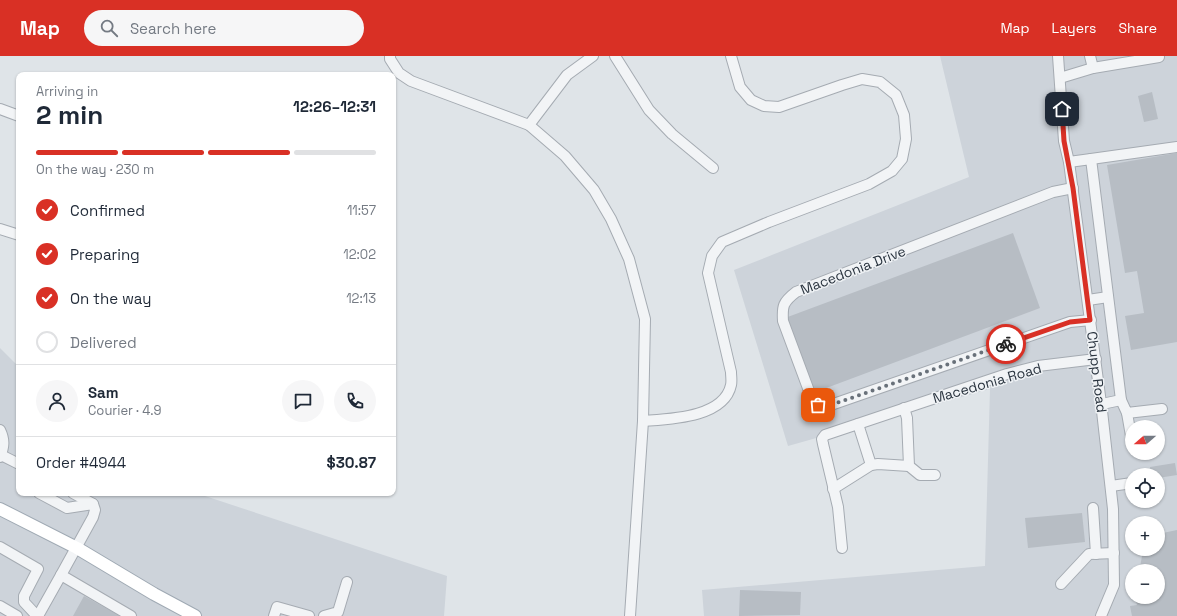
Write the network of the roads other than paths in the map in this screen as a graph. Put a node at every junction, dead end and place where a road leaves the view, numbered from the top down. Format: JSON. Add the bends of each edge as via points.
{"nodes":[{"id":1,"x":390,"y":56,"type":"edge"},
{"id":2,"x":593,"y":56,"type":"edge"},
{"id":3,"x":615,"y":56,"type":"edge"},
{"id":4,"x":731,"y":56,"type":"edge"},
{"id":5,"x":1058,"y":56,"type":"edge"},
{"id":6,"x":1090,"y":56,"type":"edge"},
{"id":7,"x":1159,"y":57,"type":"edge"},
{"id":8,"x":1093,"y":68,"type":"junction"},
{"id":9,"x":1060,"y":78,"type":"junction"},
{"id":10,"x":0,"y":109,"type":"edge"},
{"id":11,"x":16,"y":115,"type":"edge"},
{"id":12,"x":529,"y":125,"type":"junction"},
{"id":13,"x":1177,"y":147,"type":"edge"},
{"id":14,"x":1091,"y":160,"type":"junction"},
{"id":15,"x":1069,"y":162,"type":"junction"},
{"id":16,"x":713,"y":168,"type":"dead end"},
{"id":17,"x":1073,"y":188,"type":"junction"},
{"id":18,"x":0,"y":228,"type":"edge"},
{"id":19,"x":16,"y":234,"type":"edge"},
{"id":20,"x":1108,"y":297,"type":"junction"},
{"id":21,"x":1088,"y":300,"type":"junction"},
{"id":22,"x":1090,"y":320,"type":"junction"},
{"id":23,"x":1096,"y":359,"type":"junction"},
{"id":24,"x":1121,"y":400,"type":"junction"},
{"id":25,"x":1102,"y":404,"type":"junction"},
{"id":26,"x":904,"y":408,"type":"junction"},
{"id":27,"x":1162,"y":409,"type":"dead end"},
{"id":28,"x":1127,"y":413,"type":"junction"},
{"id":29,"x":1128,"y":420,"type":"edge"},
{"id":30,"x":643,"y":422,"type":"junction"},
{"id":31,"x":858,"y":424,"type":"junction"},
{"id":32,"x":0,"y":430,"type":"edge"},
{"id":33,"x":0,"y":456,"type":"edge"},
{"id":34,"x":16,"y":463,"type":"edge"},
{"id":35,"x":871,"y":465,"type":"junction"},
{"id":36,"x":909,"y":466,"type":"junction"},
{"id":37,"x":935,"y":475,"type":"dead end"},
{"id":38,"x":1125,"y":484,"type":"edge"},
{"id":39,"x":1111,"y":486,"type":"junction"},
{"id":40,"x":834,"y":489,"type":"junction"},
{"id":41,"x":44,"y":496,"type":"edge"},
{"id":42,"x":58,"y":496,"type":"edge"},
{"id":43,"x":78,"y":496,"type":"edge"},
{"id":44,"x":86,"y":496,"type":"edge"},
{"id":45,"x":88,"y":496,"type":"edge"},
{"id":46,"x":93,"y":504,"type":"junction"},
{"id":47,"x":1093,"y":508,"type":"dead end"},
{"id":48,"x":0,"y":509,"type":"edge"},
{"id":49,"x":0,"y":547,"type":"edge"},
{"id":50,"x":77,"y":548,"type":"junction"},
{"id":51,"x":842,"y":548,"type":"dead end"},
{"id":52,"x":1114,"y":553,"type":"junction"},
{"id":53,"x":1096,"y":554,"type":"junction"},
{"id":54,"x":61,"y":575,"type":"junction"},
{"id":55,"x":347,"y":582,"type":"dead end"},
{"id":56,"x":1061,"y":584,"type":"dead end"},
{"id":57,"x":0,"y":606,"type":"edge"},
{"id":58,"x":17,"y":616,"type":"edge"},
{"id":59,"x":37,"y":616,"type":"edge"},
{"id":60,"x":131,"y":616,"type":"edge"},
{"id":61,"x":194,"y":616,"type":"edge"},
{"id":62,"x":274,"y":616,"type":"edge"},
{"id":63,"x":309,"y":616,"type":"edge"},
{"id":64,"x":324,"y":616,"type":"edge"},
{"id":65,"x":630,"y":616,"type":"edge"},
{"id":66,"x":1102,"y":616,"type":"edge"}],
"edges":[{"from":1,"to":12,"type":"street","via":[[399,73],[411,81]]},
{"from":2,"to":12,"type":"street","via":[[567,75]]},
{"from":3,"to":16,"type":"street","via":[[650,110],[672,134]]},
{"from":4,"to":30,"type":"street","via":[[740,87],[751,100],[764,106],[779,107],[862,79],[880,82],[896,95],[904,115],[906,139],[902,159],[892,171],[869,184],[722,242],[712,256],[708,273],[731,372],[731,385],[723,400],[708,410],[685,418]]},
{"from":5,"to":9,"type":"street","name":"Chupp Road"},
{"from":6,"to":8,"type":"street"},
{"from":7,"to":8,"type":"street"},
{"from":8,"to":9,"type":"street"},
{"from":9,"to":15,"type":"street","name":"Chupp Road","via":[[1064,141]]},
{"from":10,"to":11,"type":"street"},
{"from":12,"to":30,"type":"street","via":[[565,156],[594,190],[611,219],[629,259],[645,319]]},
{"from":13,"to":14,"type":"street"},
{"from":14,"to":15,"type":"street"},
{"from":14,"to":20,"type":"street"},
{"from":15,"to":17,"type":"street","name":"Chupp Road"},
{"from":17,"to":21,"type":"street","name":"Chupp Road"},
{"from":17,"to":22,"type":"street","name":"Macedonia Drive","via":[[1053,192],[796,292],[784,304],[783,321],[812,399],[814,403],[825,407],[1070,322]]},
{"from":18,"to":19,"type":"street"},
{"from":20,"to":21,"type":"street"},
{"from":20,"to":24,"type":"street"},
{"from":21,"to":22,"type":"street","name":"Chupp Road"},
{"from":22,"to":23,"type":"street","name":"Chupp Road"},
{"from":23,"to":25,"type":"street","name":"Chupp Road"},
{"from":23,"to":26,"type":"street","name":"Macedonia Road","via":[[1028,368]]},
{"from":24,"to":25,"type":"street"},
{"from":24,"to":28,"type":"street"},
{"from":25,"to":39,"type":"street","name":"Chupp Road"},
{"from":26,"to":31,"type":"street","name":"Macedonia Road"},
{"from":26,"to":36,"type":"street","via":[[907,418]]},
{"from":27,"to":28,"type":"street"},
{"from":28,"to":29,"type":"street"},
{"from":30,"to":65,"type":"street"},
{"from":31,"to":35,"type":"street"},
{"from":31,"to":40,"type":"street","name":"Macedonia Road","via":[[825,435],[822,439]]},
{"from":32,"to":33,"type":"street","via":[[4,438],[4,448]]},
{"from":33,"to":34,"type":"street"},
{"from":35,"to":36,"type":"street"},
{"from":35,"to":40,"type":"street"},
{"from":36,"to":37,"type":"street","via":[[920,475]]},
{"from":38,"to":39,"type":"street"},
{"from":39,"to":52,"type":"street","name":"Chupp Road"},
{"from":40,"to":51,"type":"street"},
{"from":41,"to":46,"type":"street","via":[[67,508]]},
{"from":42,"to":46,"type":"street","via":[[71,503]]},
{"from":43,"to":46,"type":"street"},
{"from":44,"to":46,"type":"street"},
{"from":45,"to":46,"type":"street"},
{"from":46,"to":50,"type":"street","via":[[93,517]]},
{"from":47,"to":53,"type":"street"},
{"from":48,"to":50,"type":"main road"},
{"from":49,"to":59,"type":"street","via":[[38,568],[24,596],[24,602]]},
{"from":50,"to":54,"type":"street"},
{"from":50,"to":61,"type":"main road"},
{"from":52,"to":53,"type":"street"},
{"from":52,"to":66,"type":"street","name":"Chupp Road","via":[[1114,585]]},
{"from":53,"to":56,"type":"street","via":[[1089,554]]},
{"from":54,"to":59,"type":"street"},
{"from":54,"to":60,"type":"street"},
{"from":55,"to":64,"type":"street","via":[[338,612]]},
{"from":57,"to":58,"type":"street"},
{"from":62,"to":63,"type":"street","via":[[277,607]]}]}
